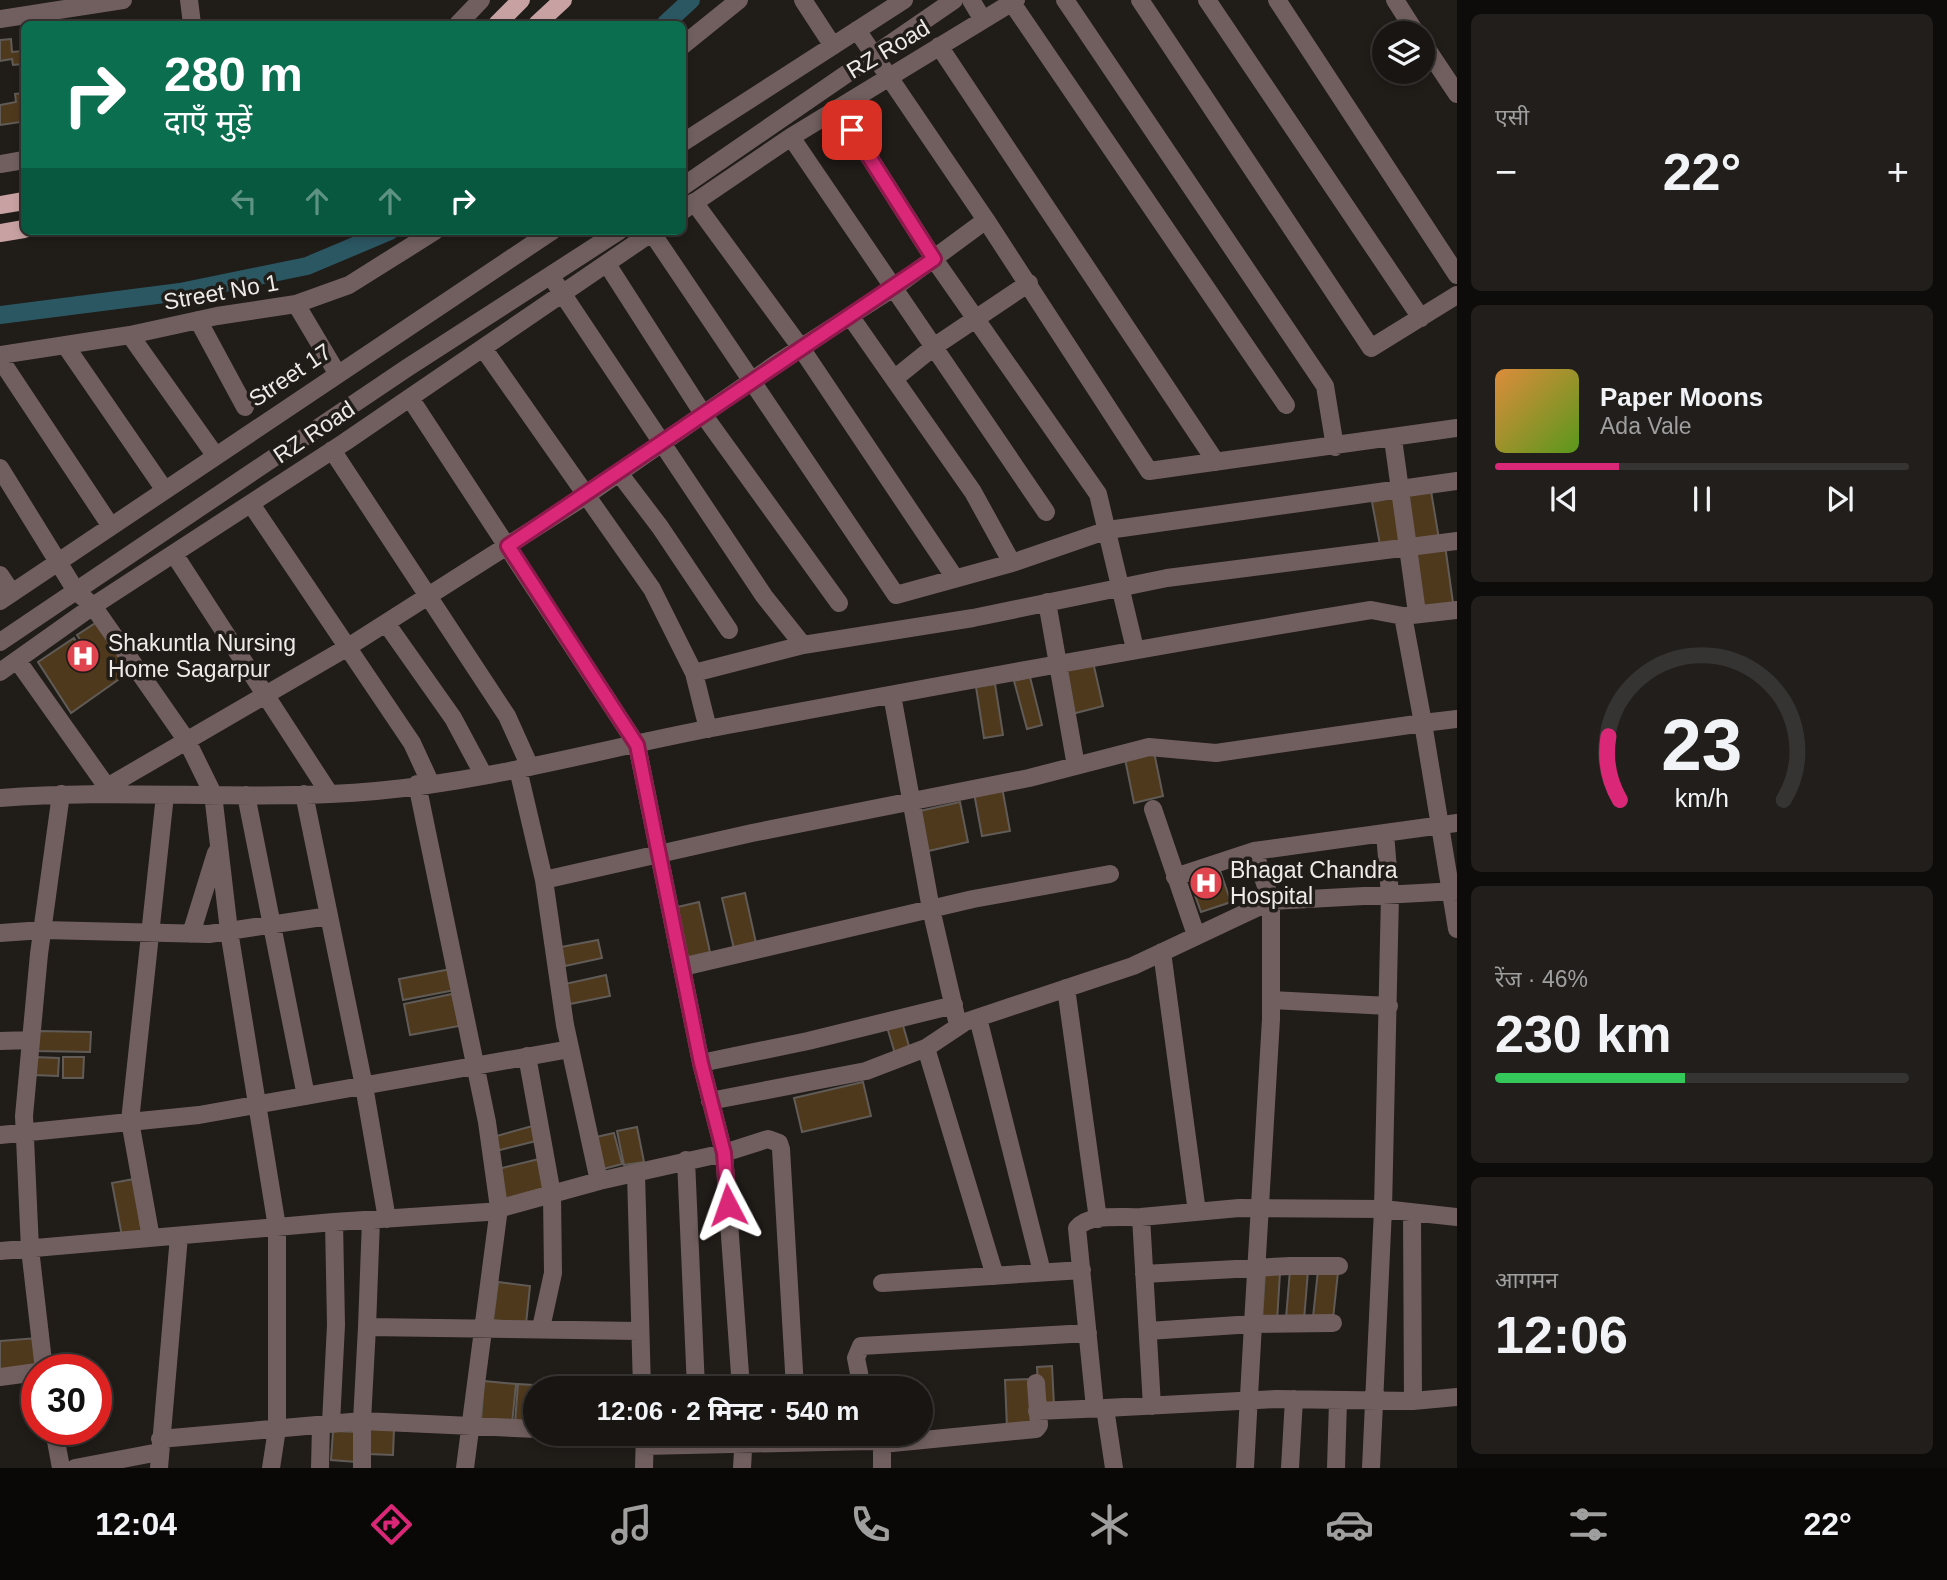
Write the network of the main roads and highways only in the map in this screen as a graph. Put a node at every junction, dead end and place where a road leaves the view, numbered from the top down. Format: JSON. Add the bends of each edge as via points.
{"nodes":[{"id":1,"x":521,"y":0,"type":"edge"},
{"id":2,"x":562,"y":0,"type":"edge"},
{"id":3,"x":500,"y":21,"type":"edge"},
{"id":4,"x":540,"y":21,"type":"edge"},
{"id":5,"x":21,"y":202,"type":"edge"},
{"id":6,"x":0,"y":205,"type":"edge"},
{"id":7,"x":21,"y":230,"type":"edge"},
{"id":8,"x":0,"y":233,"type":"edge"}],
"edges":[{"from":1,"to":3,"type":"main road"},
{"from":2,"to":4,"type":"main road"},
{"from":5,"to":6,"type":"main road"},
{"from":7,"to":8,"type":"main road"}]}
